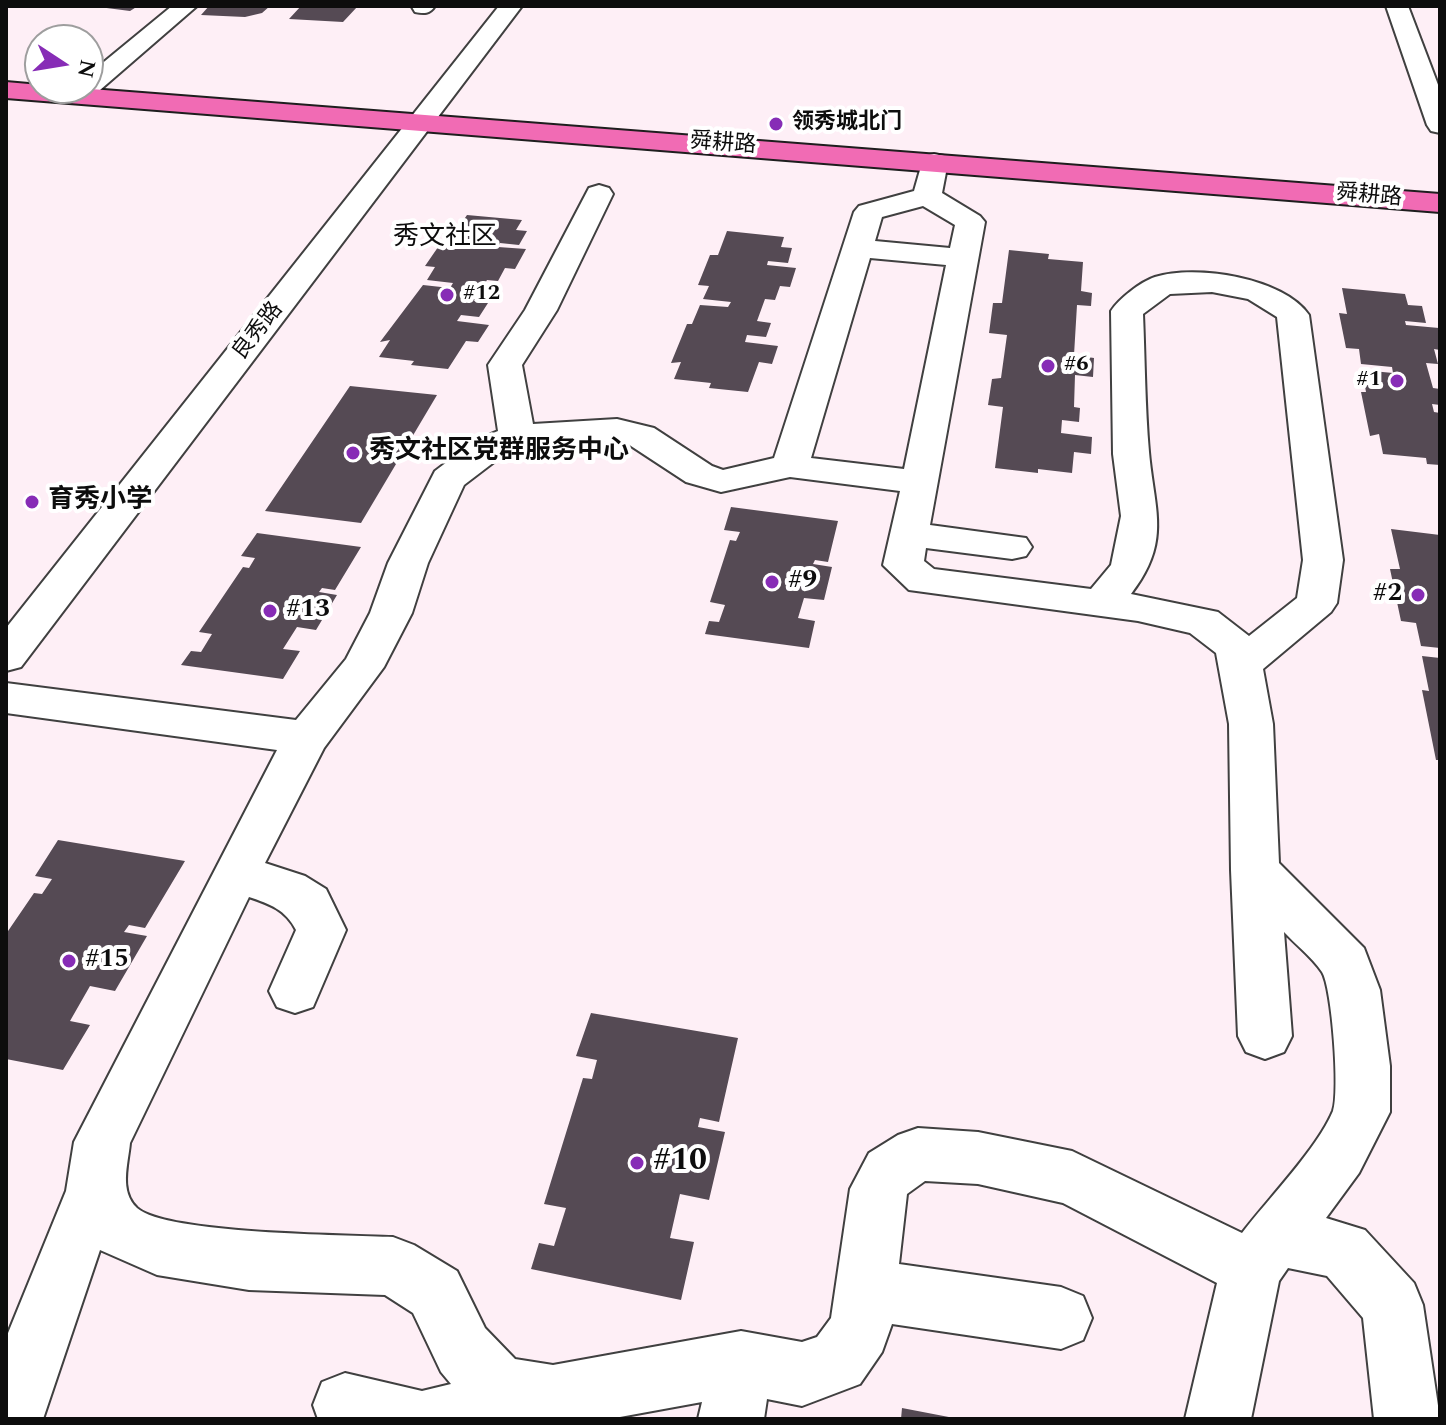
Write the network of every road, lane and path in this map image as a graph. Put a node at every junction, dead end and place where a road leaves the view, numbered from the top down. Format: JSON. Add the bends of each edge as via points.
{"nodes":[{"id":1,"x":186,"y":6,"type":"edge"},
{"id":2,"x":511,"y":6,"type":"edge"},
{"id":3,"x":1397,"y":6,"type":"edge"},
{"id":4,"x":104,"y":72,"type":"edge"},
{"id":5,"x":104,"y":86,"type":"edge"},
{"id":6,"x":6,"y":90,"type":"edge"},
{"id":7,"x":426,"y":118,"type":"junction"},
{"id":8,"x":1440,"y":125,"type":"edge"},
{"id":9,"x":934,"y":162,"type":"junction"},
{"id":10,"x":1440,"y":183,"type":"edge"},
{"id":11,"x":599,"y":194,"type":"dead end"},
{"id":12,"x":927,"y":196,"type":"junction"},
{"id":13,"x":1440,"y":203,"type":"edge"},
{"id":14,"x":856,"y":248,"type":"junction"},
{"id":15,"x":964,"y":258,"type":"junction"},
{"id":16,"x":517,"y":436,"type":"junction"},
{"id":17,"x":790,"y":466,"type":"junction"},
{"id":18,"x":920,"y":482,"type":"junction"},
{"id":19,"x":910,"y":534,"type":"junction"},
{"id":20,"x":1012,"y":547,"type":"dead end"},
{"id":21,"x":1101,"y":604,"type":"junction"},
{"id":22,"x":6,"y":657,"type":"edge"},
{"id":23,"x":1241,"y":664,"type":"junction"},
{"id":24,"x":6,"y":698,"type":"edge"},
{"id":25,"x":307,"y":738,"type":"junction"},
{"id":26,"x":1255,"y":870,"type":"junction"},
{"id":27,"x":237,"y":873,"type":"junction"},
{"id":28,"x":295,"y":991,"type":"dead end"},
{"id":29,"x":1265,"y":1036,"type":"dead end"},
{"id":30,"x":95,"y":1191,"type":"junction"},
{"id":31,"x":1263,"y":1253,"type":"junction"},
{"id":32,"x":866,"y":1290,"type":"junction"},
{"id":33,"x":1061,"y":1318,"type":"dead end"},
{"id":34,"x":736,"y":1391,"type":"edge"},
{"id":35,"x":533,"y":1402,"type":"edge"},
{"id":36,"x":345,"y":1405,"type":"dead end"},
{"id":37,"x":10,"y":1419,"type":"edge"},
{"id":38,"x":411,"y":1419,"type":"edge"},
{"id":39,"x":434,"y":1419,"type":"edge"},
{"id":40,"x":1218,"y":1419,"type":"edge"},
{"id":41,"x":1407,"y":1419,"type":"edge"}],
"edges":[{"from":1,"to":4,"type":"street"},
{"from":2,"to":7,"type":"street","name":"良秀路"},
{"from":3,"to":8,"type":"street"},
{"from":5,"to":7,"type":"main road","name":"舜耕路"},
{"from":6,"to":7,"type":"main road","name":"舜耕路"},
{"from":7,"to":9,"type":"main road","name":"舜耕路"},
{"from":7,"to":10,"type":"main road","name":"舜耕路"},
{"from":7,"to":22,"type":"street","name":"良秀路"},
{"from":9,"to":12,"type":"street"},
{"from":9,"to":13,"type":"main road","name":"舜耕路"},
{"from":11,"to":16,"type":"street","via":[[541,310],[505,365]]},
{"from":12,"to":14,"type":"street","via":[[869,212]]},
{"from":12,"to":15,"type":"street","via":[[970,222]]},
{"from":14,"to":15,"type":"street"},
{"from":14,"to":17,"type":"street"},
{"from":15,"to":18,"type":"street"},
{"from":16,"to":17,"type":"street","via":[[617,430],[641,436],[699,474],[721,481]]},
{"from":16,"to":25,"type":"street","via":[[489,448],[448,479],[363,667]]},
{"from":17,"to":18,"type":"street"},
{"from":18,"to":19,"type":"street"},
{"from":19,"to":20,"type":"street"},
{"from":19,"to":21,"type":"street","via":[[903,565],[923,581]]},
{"from":21,"to":23,"type":"street","via":[[1203,622],[1234,646]]},
{"from":21,"to":23,"type":"street","via":[[1130,568],[1140,516],[1131,454],[1127,311],[1162,285],[1212,283],[1257,291],[1293,315],[1323,560],[1317,603]]},
{"from":23,"to":26,"type":"street","via":[[1251,724]]},
{"from":24,"to":25,"type":"street"},
{"from":25,"to":27,"type":"street"},
{"from":26,"to":29,"type":"street"},
{"from":26,"to":31,"type":"street","via":[[1346,963],[1363,1066],[1362,1112],[1339,1154]]},
{"from":27,"to":28,"type":"street","via":[[288,890],[308,903],[315,917],[321,930]]},
{"from":27,"to":30,"type":"street","via":[[102,1142]]},
{"from":30,"to":35,"type":"street","via":[[116,1228],[157,1246],[249,1261],[393,1266],[435,1292],[463,1350]]},
{"from":30,"to":37,"type":"street","via":[[53,1292]]},
{"from":31,"to":32,"type":"street","via":[[1072,1178],[978,1158],[918,1154],[889,1172],[879,1189]]},
{"from":31,"to":40,"type":"street"},
{"from":31,"to":41,"type":"street","via":[[1344,1250],[1392,1305]]},
{"from":32,"to":33,"type":"street"},
{"from":32,"to":34,"type":"street","via":[[860,1330],[838,1362]]},
{"from":34,"to":35,"type":"street"},
{"from":35,"to":39,"type":"street"},
{"from":36,"to":38,"type":"street"}]}
